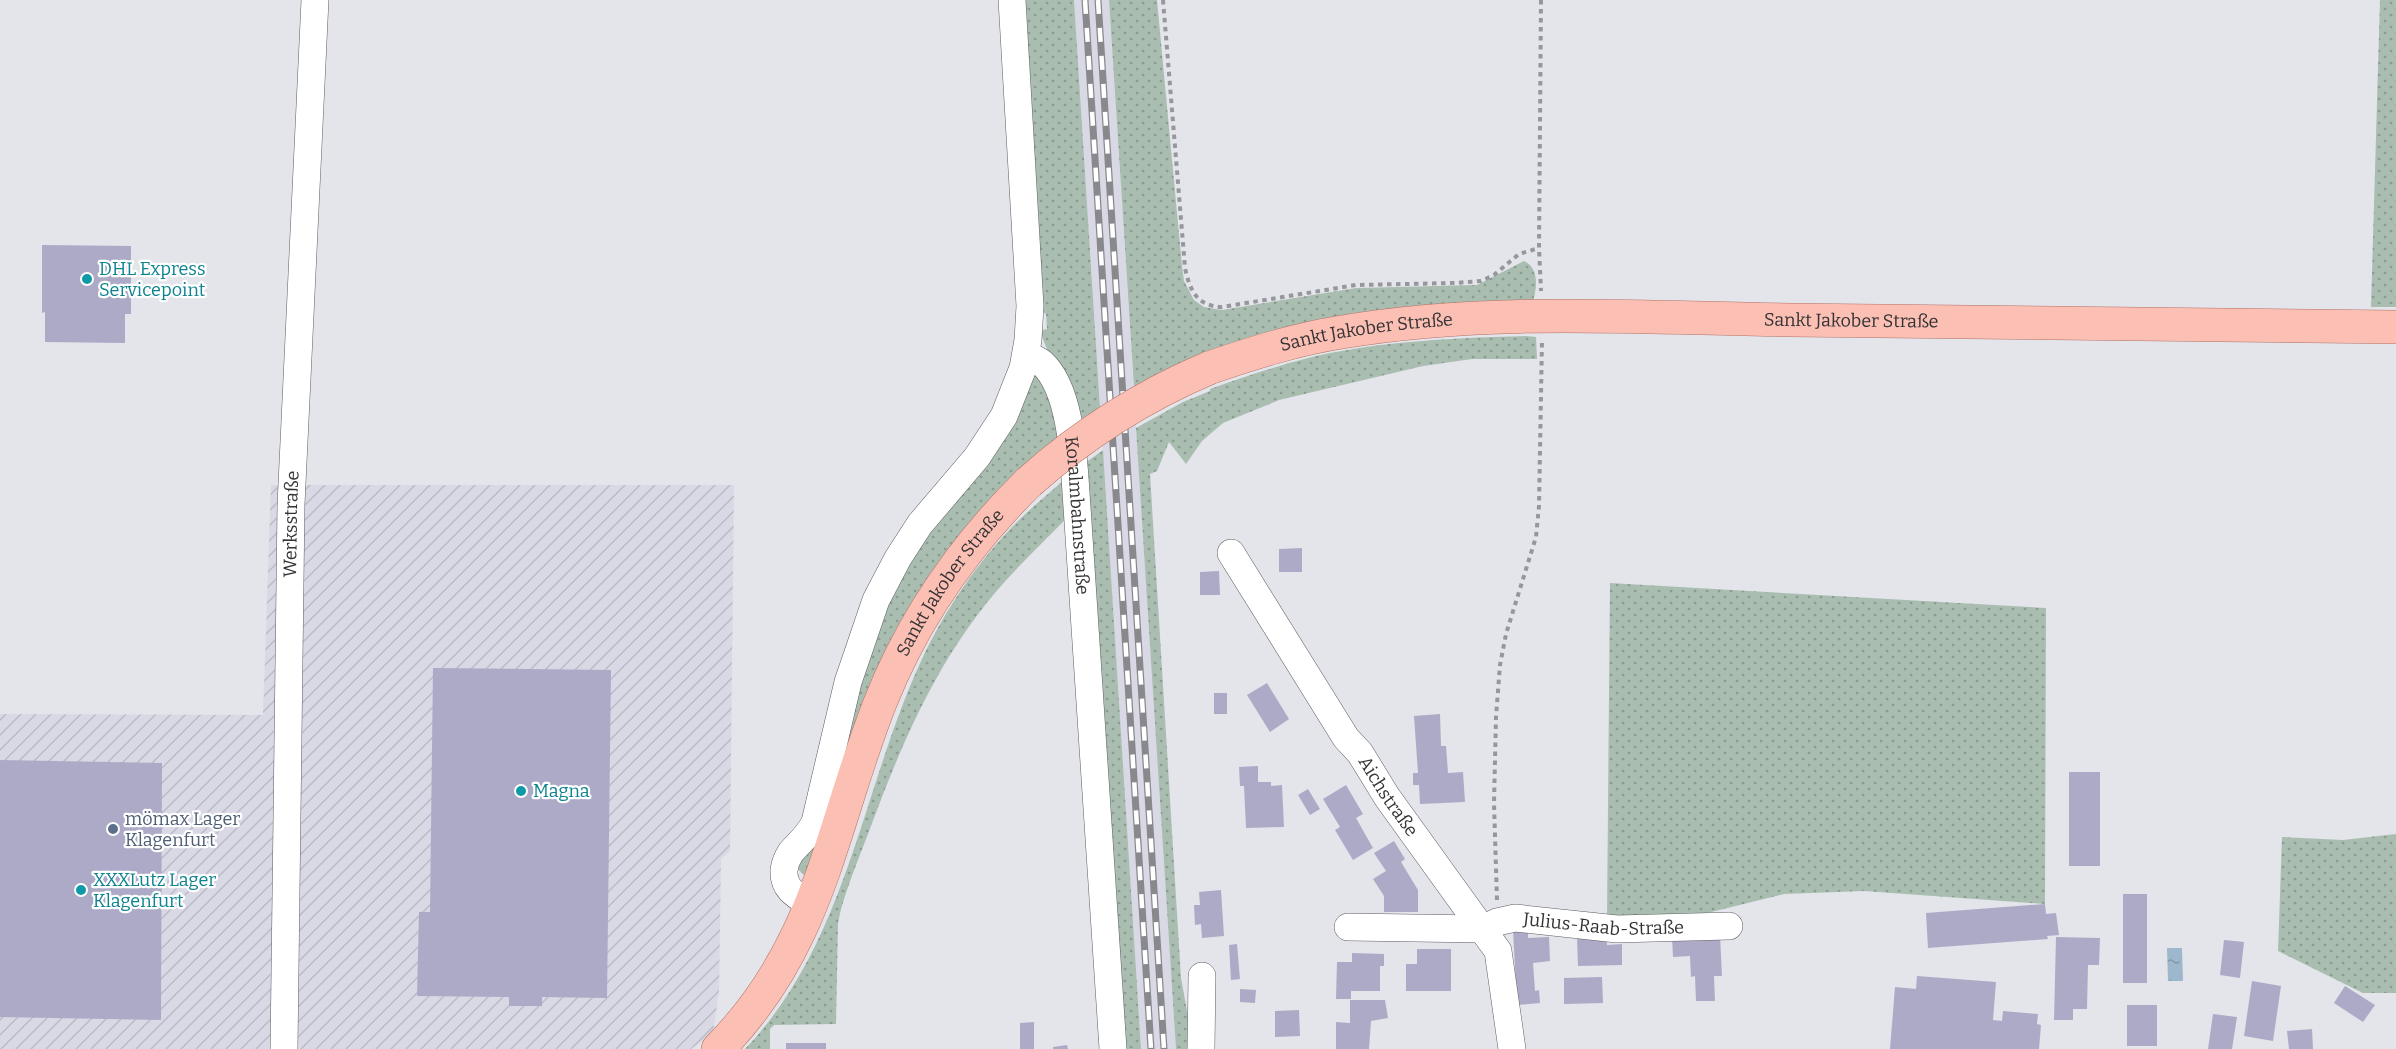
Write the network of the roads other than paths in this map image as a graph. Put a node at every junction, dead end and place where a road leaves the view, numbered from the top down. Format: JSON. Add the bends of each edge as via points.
{"nodes":[{"id":1,"x":315,"y":0,"type":"edge"},
{"id":2,"x":1012,"y":0,"type":"edge"},
{"id":3,"x":2396,"y":327,"type":"edge"},
{"id":4,"x":1026,"y":354,"type":"junction"},
{"id":5,"x":1231,"y":553,"type":"dead end"},
{"id":6,"x":812,"y":905,"type":"junction"},
{"id":7,"x":1489,"y":926,"type":"junction"},
{"id":8,"x":1729,"y":926,"type":"dead end"},
{"id":9,"x":1348,"y":927,"type":"dead end"},
{"id":10,"x":1202,"y":976,"type":"dead end"},
{"id":11,"x":284,"y":1049,"type":"edge"},
{"id":12,"x":718,"y":1049,"type":"edge"},
{"id":13,"x":1113,"y":1049,"type":"edge"},
{"id":14,"x":1201,"y":1049,"type":"edge"},
{"id":15,"x":1512,"y":1049,"type":"edge"}],
"edges":[{"from":1,"to":11,"type":"street","name":"Werksstraße","via":[[291,505]]},
{"from":2,"to":4,"type":"street","via":[[1030,296]]},
{"from":3,"to":6,"type":"main road","name":"Sankt Jakober Straße","bridge":true,"via":[[1543,317],[1451,320],[1362,328],[1283,345],[1209,368],[1168,386],[1075,444],[997,513],[967,549],[915,627],[893,672]]},
{"from":4,"to":6,"type":"street","via":[[1017,386],[999,424],[909,540],[866,625],[845,693],[815,822],[784,866],[787,888]]},
{"from":4,"to":13,"type":"street","name":"Koralmbahnstraße","via":[[1047,369],[1064,402],[1068,421]]},
{"from":5,"to":7,"type":"street","name":"Aichstraße","via":[[1346,738],[1387,797]]},
{"from":6,"to":12,"type":"main road","name":"Sankt Jakober Straße","via":[[772,983]]},
{"from":7,"to":8,"type":"street","name":"Julius-Raab-Straße","via":[[1515,918],[1617,928]]},
{"from":7,"to":9,"type":"street","name":"Julius-Raab-Straße"},
{"from":7,"to":15,"type":"street","name":"Aichstraße","via":[[1498,951]]},
{"from":10,"to":14,"type":"street"}]}
